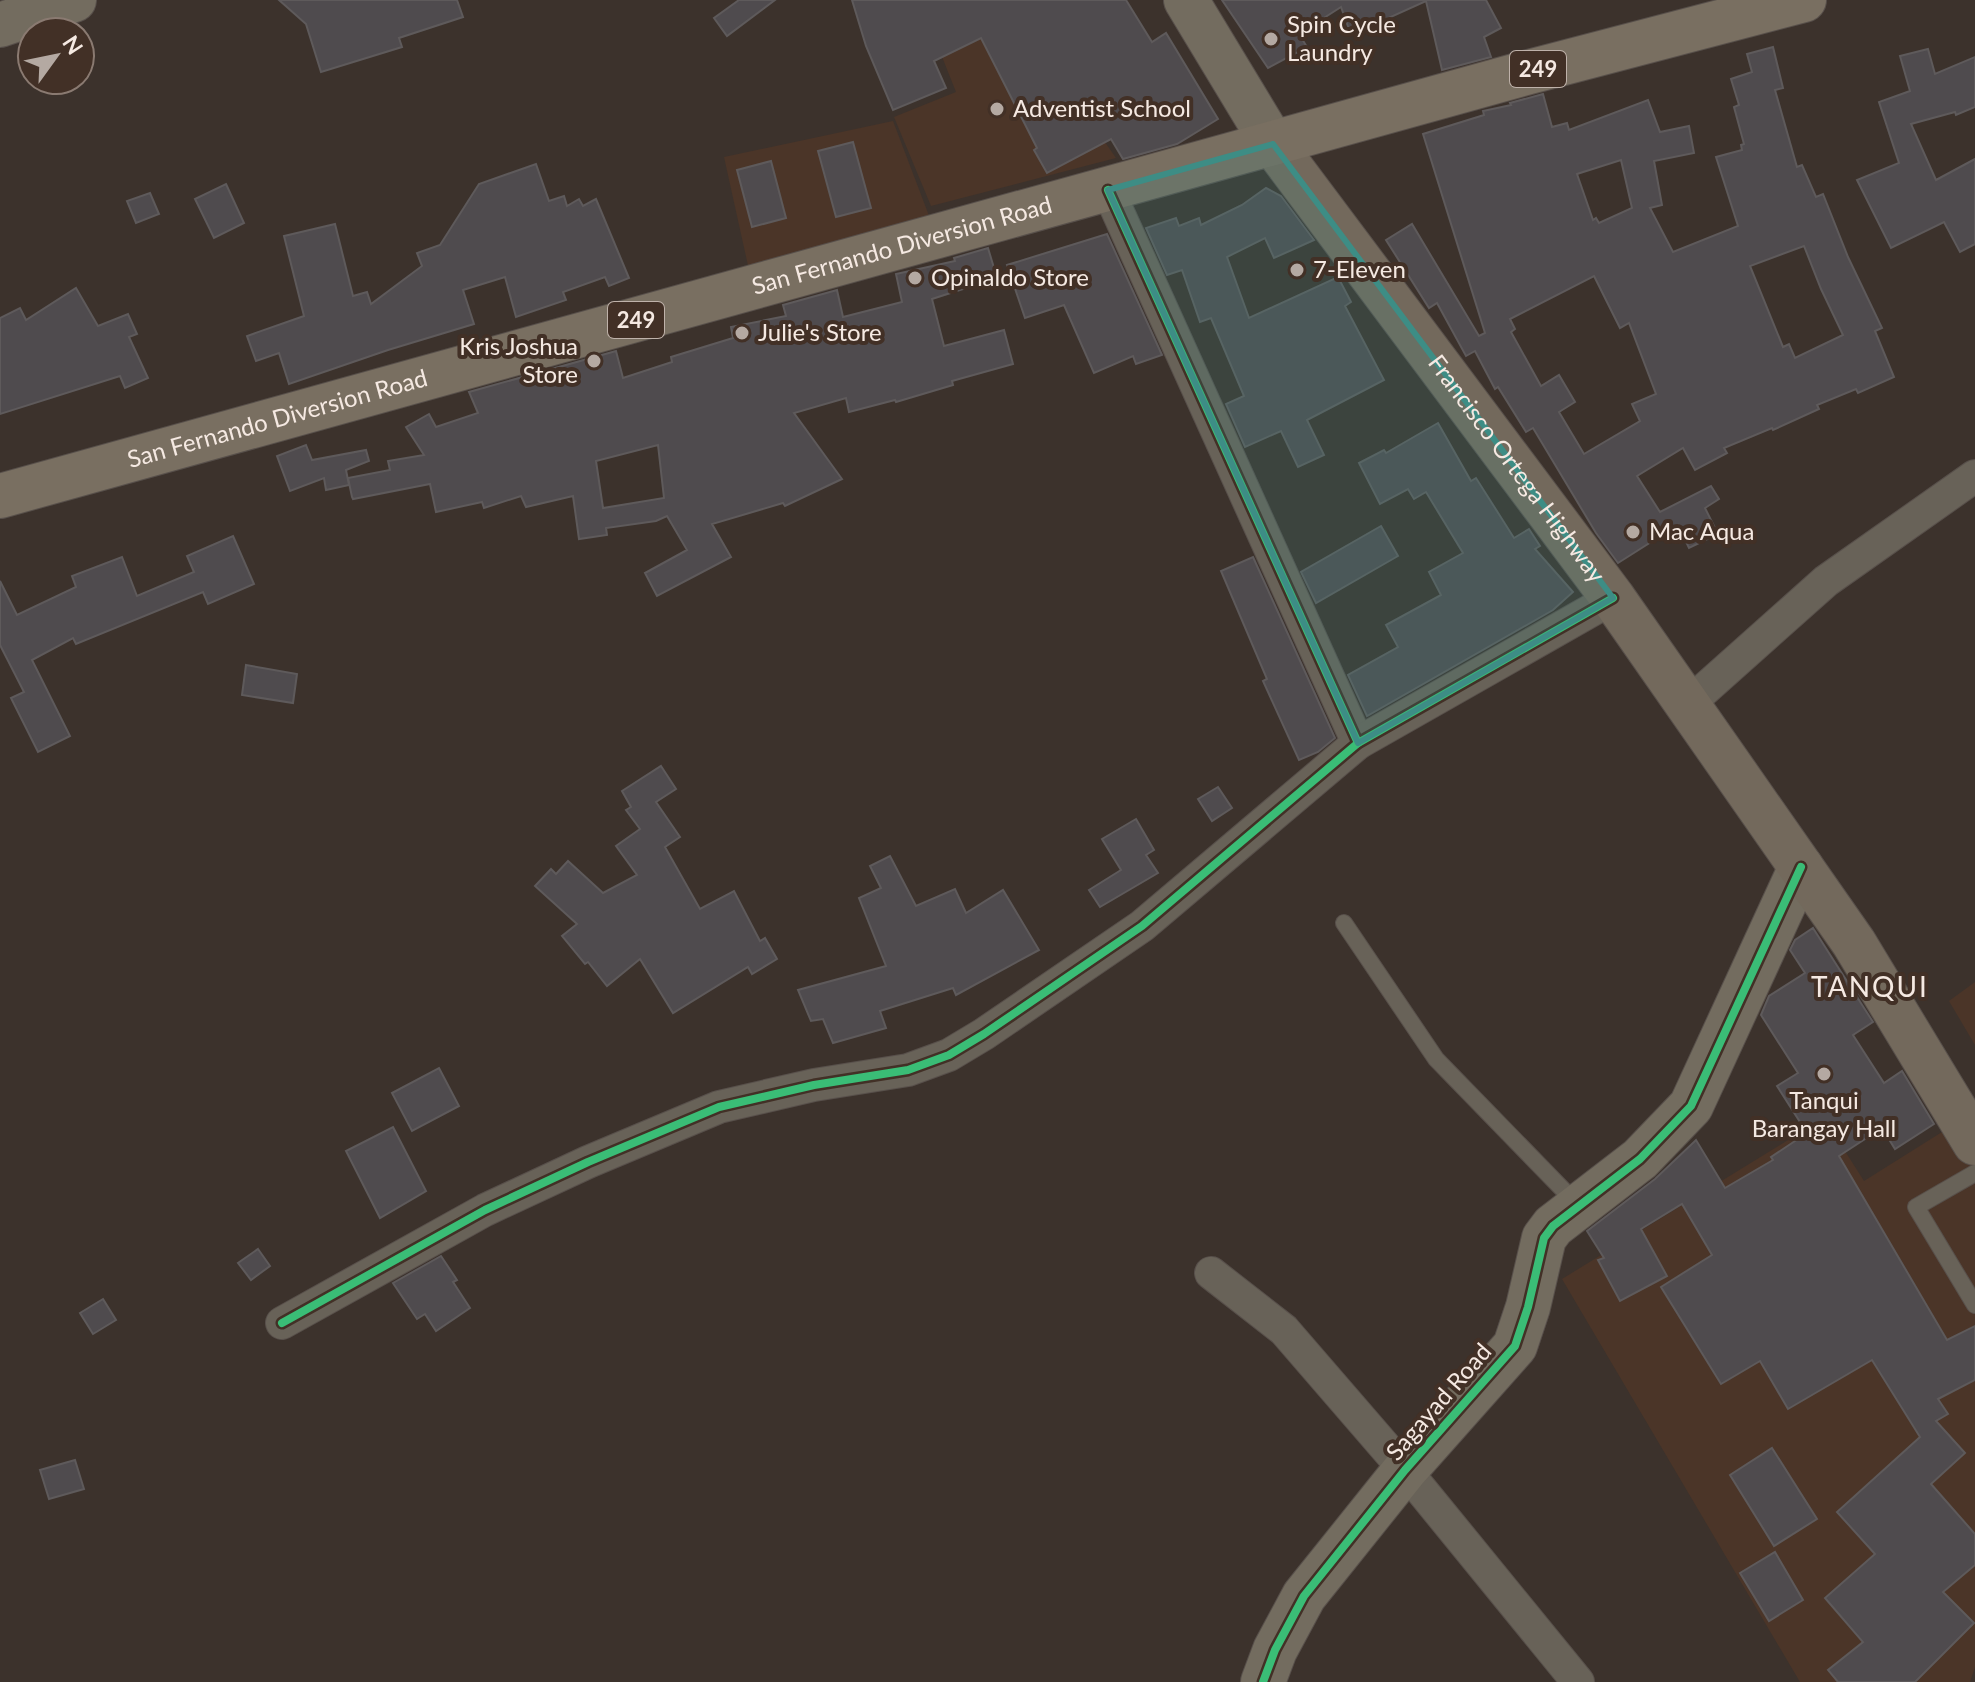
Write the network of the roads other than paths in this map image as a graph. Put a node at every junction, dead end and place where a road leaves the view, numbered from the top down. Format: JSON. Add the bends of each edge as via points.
{"nodes":[{"id":1,"x":74,"y":0,"type":"edge"},
{"id":2,"x":1186,"y":0,"type":"edge"},
{"id":3,"x":1804,"y":0,"type":"edge"},
{"id":4,"x":0,"y":25,"type":"edge"},
{"id":5,"x":1273,"y":144,"type":"junction"},
{"id":6,"x":1108,"y":190,"type":"junction"},
{"id":7,"x":1975,"y":476,"type":"edge"},
{"id":8,"x":0,"y":496,"type":"edge"},
{"id":9,"x":1613,"y":598,"type":"junction"},
{"id":10,"x":1687,"y":705,"type":"junction"},
{"id":11,"x":1358,"y":743,"type":"junction"},
{"id":12,"x":1801,"y":867,"type":"junction"},
{"id":13,"x":1344,"y":923,"type":"dead end"},
{"id":14,"x":1975,"y":1143,"type":"edge"},
{"id":15,"x":1975,"y":1173,"type":"edge"},
{"id":16,"x":1579,"y":1206,"type":"junction"},
{"id":17,"x":1211,"y":1273,"type":"dead end"},
{"id":18,"x":1975,"y":1305,"type":"edge"},
{"id":19,"x":282,"y":1323,"type":"dead end"},
{"id":20,"x":1405,"y":1470,"type":"junction"},
{"id":21,"x":1263,"y":1682,"type":"edge"},
{"id":22,"x":1578,"y":1682,"type":"edge"}],
"edges":[{"from":1,"to":4,"type":"street"},
{"from":2,"to":5,"type":"street","name":"Francisco Ortega Highway"},
{"from":3,"to":5,"type":"highway","name":"San Fernando Diversion Road","number":"249"},
{"from":5,"to":6,"type":"highway","name":"San Fernando Diversion Road","number":"249"},
{"from":5,"to":9,"type":"main road","name":"Francisco Ortega Highway"},
{"from":6,"to":8,"type":"highway","name":"San Fernando Diversion Road","number":"249"},
{"from":6,"to":11,"type":"street"},
{"from":7,"to":10,"type":"street","via":[[1826,581]]},
{"from":9,"to":10,"type":"main road","name":"Francisco Ortega Highway"},
{"from":9,"to":11,"type":"street"},
{"from":10,"to":12,"type":"main road","name":"Francisco Ortega Highway"},
{"from":11,"to":19,"type":"street","via":[[1142,926],[949,1055],[908,1070],[719,1107],[485,1210]]},
{"from":12,"to":14,"type":"main road","name":"Francisco Ortega Highway","via":[[1854,943]]},
{"from":12,"to":16,"type":"street","name":"Sagayad Road","via":[[1691,1106],[1640,1159]]},
{"from":13,"to":16,"type":"lane","via":[[1436,1059]]},
{"from":15,"to":18,"type":"lane","via":[[1916,1207]]},
{"from":16,"to":20,"type":"street","name":"Sagayad Road","via":[[1544,1238],[1515,1346]]},
{"from":17,"to":20,"type":"street","via":[[1284,1330]]},
{"from":20,"to":21,"type":"street","name":"Sagayad Road","via":[[1304,1596]]},
{"from":20,"to":22,"type":"street"}]}
